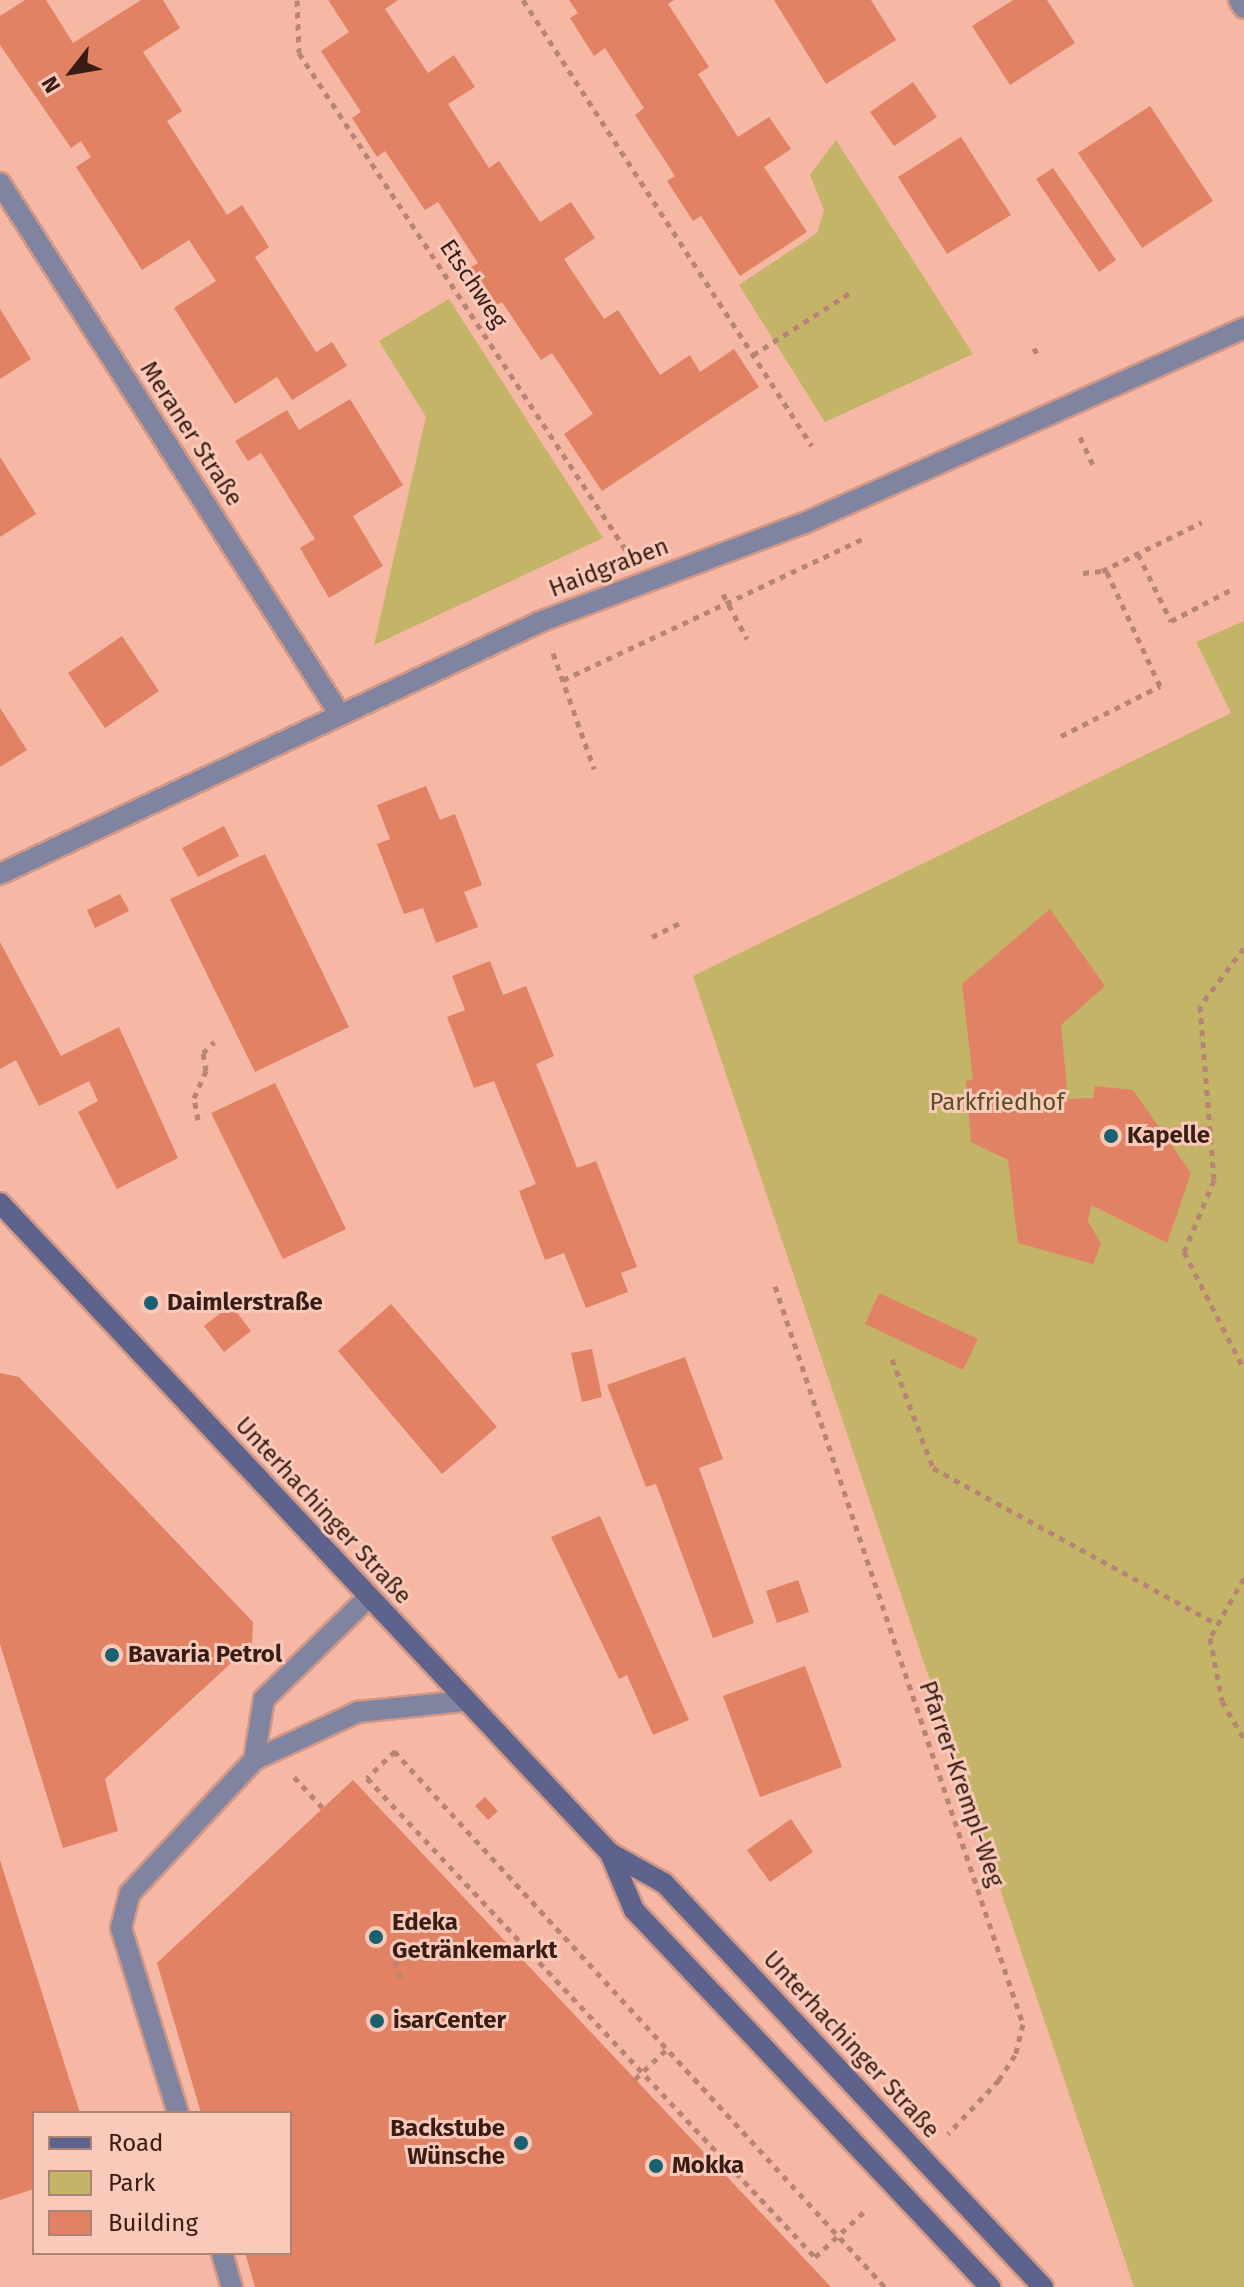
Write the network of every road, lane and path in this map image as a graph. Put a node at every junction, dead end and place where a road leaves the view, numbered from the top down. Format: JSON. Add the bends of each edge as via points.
{"nodes":[{"id":1,"x":297,"y":0,"type":"edge"},
{"id":2,"x":523,"y":0,"type":"edge"},
{"id":3,"x":1239,"y":0,"type":"edge"},
{"id":4,"x":1244,"y":8,"type":"edge"},
{"id":5,"x":0,"y":183,"type":"edge"},
{"id":6,"x":851,"y":292,"type":"dead end"},
{"id":7,"x":1244,"y":328,"type":"edge"},
{"id":8,"x":1034,"y":348,"type":"dead end"},
{"id":9,"x":753,"y":355,"type":"junction"},
{"id":10,"x":1038,"y":356,"type":"dead end"},
{"id":11,"x":1093,"y":431,"type":"dead end"},
{"id":12,"x":1079,"y":434,"type":"junction"},
{"id":13,"x":1066,"y":443,"type":"dead end"},
{"id":14,"x":812,"y":446,"type":"dead end"},
{"id":15,"x":1095,"y":469,"type":"dead end"},
{"id":16,"x":1202,"y":522,"type":"dead end"},
{"id":17,"x":875,"y":533,"type":"dead end"},
{"id":18,"x":1138,"y":554,"type":"junction"},
{"id":19,"x":1106,"y":570,"type":"junction"},
{"id":20,"x":1083,"y":573,"type":"dead end"},
{"id":21,"x":644,"y":582,"type":"junction"},
{"id":22,"x":1234,"y":588,"type":"dead end"},
{"id":23,"x":723,"y":594,"type":"dead end"},
{"id":24,"x":728,"y":603,"type":"junction"},
{"id":25,"x":747,"y":639,"type":"dead end"},
{"id":26,"x":339,"y":713,"type":"junction"},
{"id":27,"x":1061,"y":736,"type":"dead end"},
{"id":28,"x":594,"y":769,"type":"dead end"},
{"id":29,"x":0,"y":874,"type":"edge"},
{"id":30,"x":680,"y":923,"type":"dead end"},
{"id":31,"x":652,"y":937,"type":"dead end"},
{"id":32,"x":1244,"y":948,"type":"edge"},
{"id":33,"x":214,"y":1042,"type":"dead end"},
{"id":34,"x":198,"y":1120,"type":"dead end"},
{"id":35,"x":0,"y":1203,"type":"edge"},
{"id":36,"x":775,"y":1286,"type":"dead end"},
{"id":37,"x":892,"y":1359,"type":"dead end"},
{"id":38,"x":1244,"y":1369,"type":"edge"},
{"id":39,"x":1244,"y":1578,"type":"edge"},
{"id":40,"x":368,"y":1598,"type":"junction"},
{"id":41,"x":1217,"y":1624,"type":"junction"},
{"id":42,"x":465,"y":1701,"type":"junction"},
{"id":43,"x":358,"y":1712,"type":"junction"},
{"id":44,"x":1244,"y":1739,"type":"edge"},
{"id":45,"x":395,"y":1751,"type":"junction"},
{"id":46,"x":254,"y":1760,"type":"junction"},
{"id":47,"x":610,"y":1853,"type":"junction"},
{"id":48,"x":395,"y":1961,"type":"dead end"},
{"id":49,"x":402,"y":1982,"type":"dead end"},
{"id":50,"x":667,"y":2049,"type":"junction"},
{"id":51,"x":642,"y":2072,"type":"junction"},
{"id":52,"x":635,"y":2079,"type":"dead end"},
{"id":53,"x":177,"y":2111,"type":"edge"},
{"id":54,"x":922,"y":2158,"type":"junction"},
{"id":55,"x":893,"y":2184,"type":"junction"},
{"id":56,"x":838,"y":2235,"type":"junction"},
{"id":57,"x":223,"y":2255,"type":"edge"},
{"id":58,"x":232,"y":2287,"type":"edge"},
{"id":59,"x":885,"y":2287,"type":"edge"},
{"id":60,"x":990,"y":2287,"type":"edge"},
{"id":61,"x":1043,"y":2287,"type":"edge"}],
"edges":[{"from":1,"to":21,"type":"path","name":"Etschweg","via":[[299,53]]},
{"from":2,"to":9,"type":"path"},
{"from":3,"to":4,"type":"street"},
{"from":5,"to":26,"type":"street","name":"Meraner Straße"},
{"from":6,"to":9,"type":"path"},
{"from":7,"to":21,"type":"street","name":"Haidgraben","via":[[802,524]]},
{"from":8,"to":10,"type":"path"},
{"from":9,"to":14,"type":"path"},
{"from":11,"to":12,"type":"path"},
{"from":12,"to":13,"type":"path"},
{"from":12,"to":15,"type":"path"},
{"from":16,"to":18,"type":"path"},
{"from":17,"to":24,"type":"path"},
{"from":18,"to":19,"type":"path"},
{"from":18,"to":22,"type":"path","via":[[1171,621]]},
{"from":19,"to":20,"type":"path"},
{"from":19,"to":27,"type":"path","via":[[1160,686]]},
{"from":21,"to":26,"type":"street","name":"Haidgraben"},
{"from":23,"to":24,"type":"path"},
{"from":24,"to":25,"type":"path"},
{"from":24,"to":28,"type":"path","via":[[563,680]]},
{"from":26,"to":29,"type":"street","name":"Haidgraben"},
{"from":30,"to":31,"type":"path"},
{"from":32,"to":38,"type":"path","via":[[1200,1006],[1214,1180],[1184,1252]]},
{"from":33,"to":34,"type":"path","via":[[203,1053],[206,1071],[194,1098]]},
{"from":35,"to":40,"type":"main road","name":"Unterhachinger Straße"},
{"from":36,"to":54,"type":"path","name":"Pfarrer-Krempl-Weg","via":[[1023,2024],[1015,2055],[999,2080]]},
{"from":37,"to":41,"type":"path","via":[[933,1468]]},
{"from":39,"to":41,"type":"path"},
{"from":40,"to":42,"type":"main road","name":"Unterhachinger Straße"},
{"from":40,"to":46,"type":"street","via":[[264,1699]]},
{"from":41,"to":44,"type":"path","via":[[1210,1638],[1222,1701]]},
{"from":42,"to":43,"type":"street"},
{"from":42,"to":47,"type":"main road","name":"Unterhachinger Straße"},
{"from":43,"to":45,"type":"path"},
{"from":43,"to":46,"type":"street"},
{"from":45,"to":50,"type":"path"},
{"from":45,"to":51,"type":"path","via":[[367,1778]]},
{"from":46,"to":53,"type":"street","via":[[130,1893],[121,1928]]},
{"from":47,"to":54,"type":"main road","name":"Unterhachinger Straße","via":[[664,1883]]},
{"from":47,"to":55,"type":"main road","name":"Unterhachinger Straße","via":[[634,1910]]},
{"from":48,"to":49,"type":"path"},
{"from":50,"to":51,"type":"path"},
{"from":50,"to":56,"type":"path"},
{"from":51,"to":52,"type":"path"},
{"from":51,"to":56,"type":"path","via":[[815,2257]]},
{"from":54,"to":61,"type":"main road","name":"Unterhachinger Straße"},
{"from":55,"to":56,"type":"path"},
{"from":55,"to":60,"type":"main road","name":"Unterhachinger Straße"},
{"from":56,"to":59,"type":"path"},
{"from":57,"to":58,"type":"street"}]}
